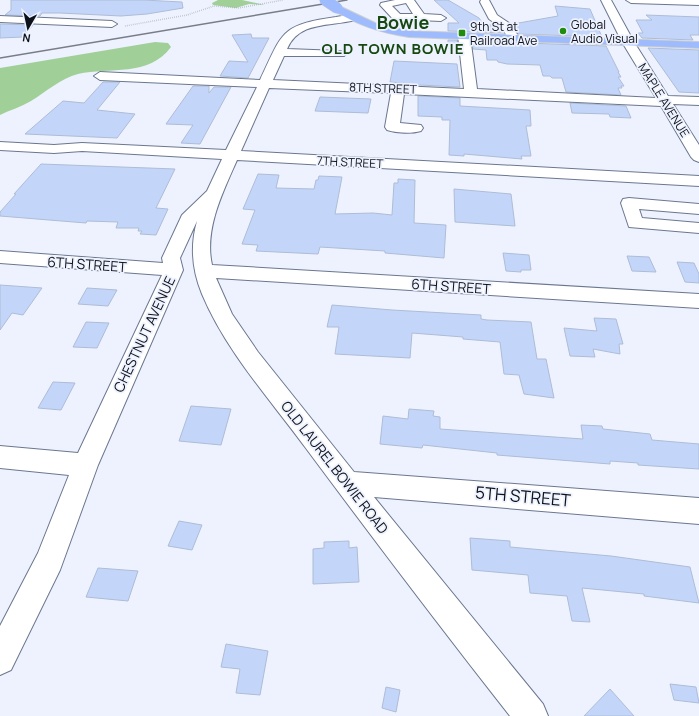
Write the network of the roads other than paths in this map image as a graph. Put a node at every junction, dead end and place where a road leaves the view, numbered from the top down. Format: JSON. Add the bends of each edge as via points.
{"nodes":[{"id":1,"x":325,"y":0,"type":"edge"},
{"id":2,"x":496,"y":0,"type":"edge"},
{"id":3,"x":606,"y":0,"type":"edge"},
{"id":4,"x":631,"y":0,"type":"edge"},
{"id":5,"x":483,"y":1,"type":"edge"},
{"id":6,"x":699,"y":2,"type":"edge"},
{"id":7,"x":430,"y":6,"type":"dead end"},
{"id":8,"x":351,"y":18,"type":"junction"},
{"id":9,"x":421,"y":18,"type":"dead end"},
{"id":10,"x":441,"y":18,"type":"junction"},
{"id":11,"x":0,"y":19,"type":"edge"},
{"id":12,"x":112,"y":24,"type":"road end"},
{"id":13,"x":449,"y":35,"type":"junction"},
{"id":14,"x":464,"y":36,"type":"junction"},
{"id":15,"x":286,"y":38,"type":"junction"},
{"id":16,"x":513,"y":38,"type":"junction"},
{"id":17,"x":628,"y":42,"type":"junction"},
{"id":18,"x":699,"y":45,"type":"edge"},
{"id":19,"x":279,"y":52,"type":"junction"},
{"id":20,"x":301,"y":52,"type":"junction"},
{"id":21,"x":340,"y":54,"type":"dead end"},
{"id":22,"x":100,"y":76,"type":"dead end"},
{"id":23,"x":264,"y":84,"type":"junction"},
{"id":24,"x":398,"y":89,"type":"junction"},
{"id":25,"x":470,"y":92,"type":"junction"},
{"id":26,"x":664,"y":101,"type":"junction"},
{"id":27,"x":699,"y":101,"type":"edge"},
{"id":28,"x":416,"y":128,"type":"dead end"},
{"id":29,"x":0,"y":146,"type":"edge"},
{"id":30,"x":232,"y":155,"type":"junction"},
{"id":31,"x":699,"y":157,"type":"edge"},
{"id":32,"x":699,"y":182,"type":"edge"},
{"id":33,"x":214,"y":194,"type":"junction"},
{"id":34,"x":699,"y":209,"type":"edge"},
{"id":35,"x":699,"y":228,"type":"edge"},
{"id":36,"x":0,"y":257,"type":"edge"},
{"id":37,"x":174,"y":270,"type":"junction"},
{"id":38,"x":204,"y":271,"type":"junction"},
{"id":39,"x":699,"y":301,"type":"edge"},
{"id":40,"x":0,"y":457,"type":"edge"},
{"id":41,"x":85,"y":465,"type":"junction"},
{"id":42,"x":346,"y":483,"type":"junction"},
{"id":43,"x":699,"y":511,"type":"edge"},
{"id":44,"x":0,"y":659,"type":"edge"},
{"id":45,"x":531,"y":716,"type":"edge"}],
"edges":[{"from":1,"to":8,"type":"main road","bridge":true},
{"from":2,"to":5,"type":"street"},
{"from":3,"to":17,"type":"street","name":"MAPLE AVENUE"},
{"from":4,"to":6,"type":"street"},
{"from":5,"to":16,"type":"street","via":[[493,17],[508,27]]},
{"from":7,"to":10,"type":"street"},
{"from":8,"to":13,"type":"main road","via":[[389,31]]},
{"from":8,"to":15,"type":"street","name":"CHESTNUT AVENUE","via":[[300,27]]},
{"from":9,"to":10,"type":"street"},
{"from":10,"to":13,"type":"street"},
{"from":11,"to":12,"type":"street"},
{"from":13,"to":14,"type":"main road"},
{"from":14,"to":16,"type":"main road"},
{"from":14,"to":25,"type":"street"},
{"from":15,"to":19,"type":"street","name":"CHESTNUT AVENUE"},
{"from":15,"to":20,"type":"street","via":[[306,38]]},
{"from":16,"to":17,"type":"main road"},
{"from":17,"to":18,"type":"main road"},
{"from":17,"to":26,"type":"street","name":"MAPLE AVENUE"},
{"from":19,"to":20,"type":"street"},
{"from":19,"to":23,"type":"street","name":"CHESTNUT AVENUE"},
{"from":20,"to":21,"type":"street"},
{"from":22,"to":23,"type":"street","name":"8TH STREET"},
{"from":23,"to":24,"type":"street","name":"8TH STREET"},
{"from":23,"to":30,"type":"street","name":"CHESTNUT AVENUE"},
{"from":24,"to":25,"type":"street","name":"8TH STREET"},
{"from":24,"to":28,"type":"street","via":[[392,127]]},
{"from":25,"to":26,"type":"street","name":"8TH STREET"},
{"from":26,"to":27,"type":"street","name":"8TH STREET"},
{"from":26,"to":31,"type":"street","name":"MAPLE AVENUE"},
{"from":29,"to":30,"type":"street","name":"7TH STREET","via":[[54,149],[82,147]]},
{"from":30,"to":32,"type":"street","name":"7TH STREET"},
{"from":30,"to":33,"type":"street","name":"CHESTNUT AVENUE"},
{"from":33,"to":37,"type":"street","name":"CHESTNUT AVENUE","via":[[191,215],[171,258]]},
{"from":33,"to":38,"type":"street","name":"OLD LAUREL BOWIE ROAD","via":[[203,231]]},
{"from":34,"to":35,"type":"street","via":[[629,204],[635,223]]},
{"from":36,"to":37,"type":"street","name":"6TH STREET"},
{"from":37,"to":41,"type":"street","name":"CHESTNUT AVENUE"},
{"from":38,"to":39,"type":"street","name":"6TH STREET"},
{"from":38,"to":42,"type":"street","name":"OLD LAUREL BOWIE ROAD","via":[[218,305],[239,341]]},
{"from":40,"to":41,"type":"street"},
{"from":41,"to":44,"type":"street","name":"CHESTNUT AVENUE","via":[[50,560]]},
{"from":42,"to":43,"type":"street","name":"5TH STREET"},
{"from":42,"to":45,"type":"street","name":"OLD LAUREL BOWIE ROAD"}]}
